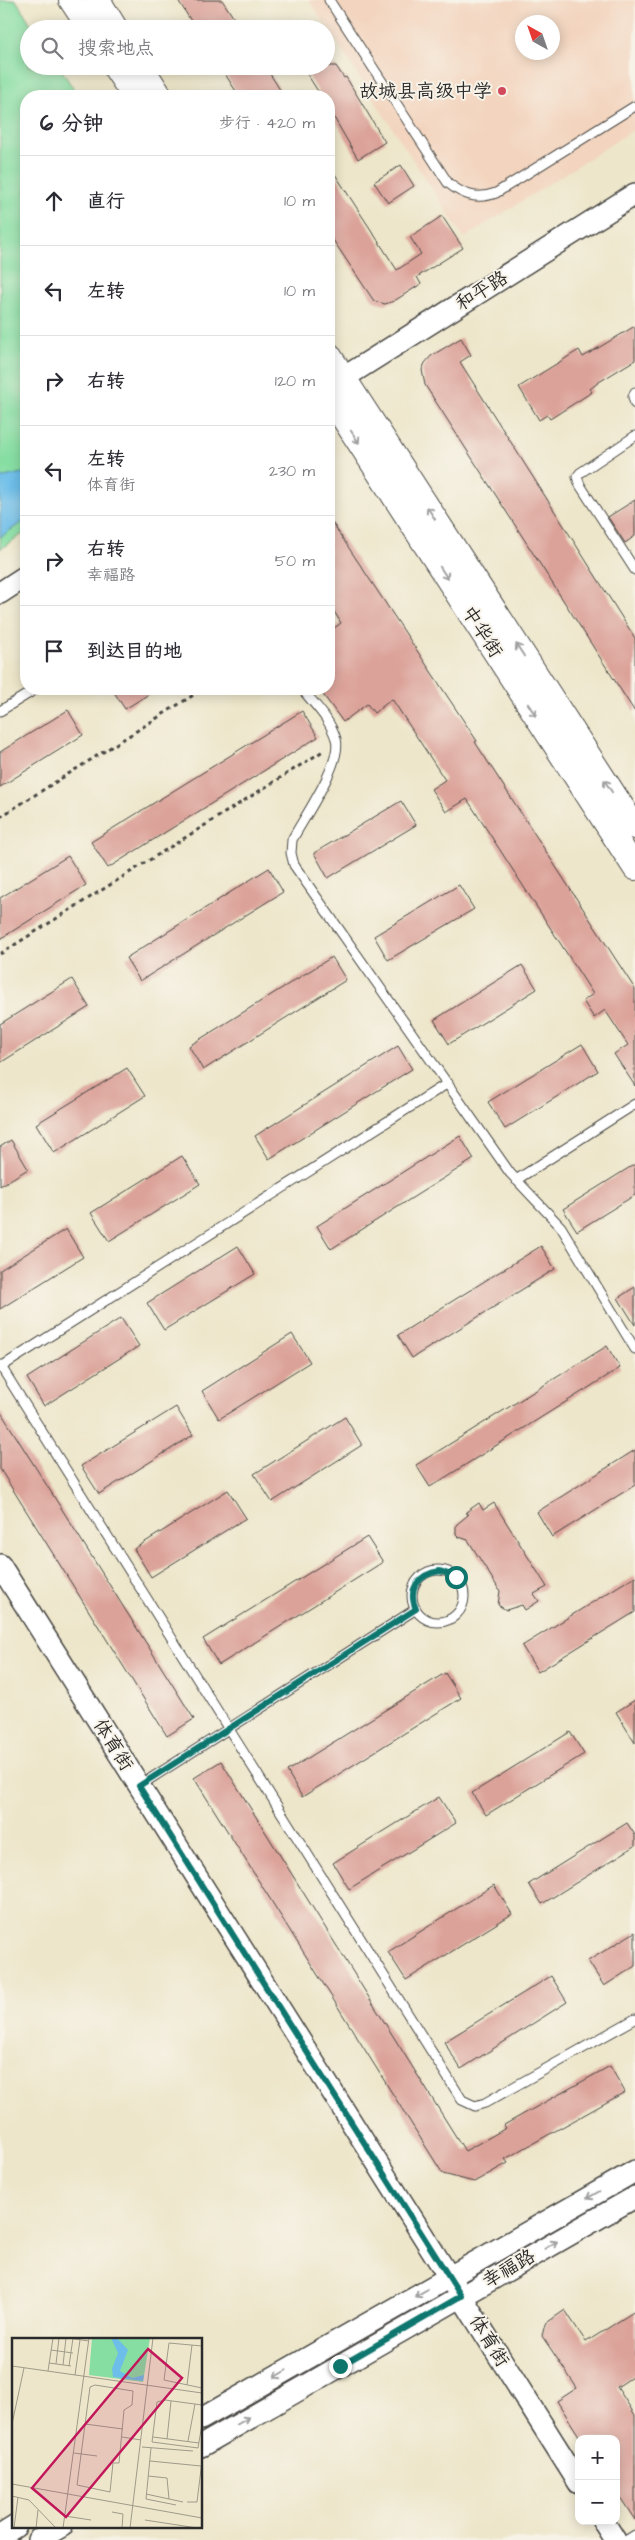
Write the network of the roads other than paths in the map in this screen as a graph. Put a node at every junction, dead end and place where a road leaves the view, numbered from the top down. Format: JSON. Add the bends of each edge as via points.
{"nodes":[{"id":1,"x":71,"y":0,"type":"edge"},
{"id":2,"x":98,"y":0,"type":"edge"},
{"id":3,"x":329,"y":0,"type":"edge"},
{"id":4,"x":84,"y":20,"type":"edge"},
{"id":5,"x":110,"y":20,"type":"edge"},
{"id":6,"x":120,"y":75,"type":"edge"},
{"id":7,"x":147,"y":75,"type":"edge"},
{"id":8,"x":130,"y":90,"type":"edge"},
{"id":9,"x":156,"y":90,"type":"edge"},
{"id":10,"x":635,"y":106,"type":"edge"},
{"id":11,"x":635,"y":194,"type":"edge"},
{"id":12,"x":336,"y":382,"type":"edge"},
{"id":13,"x":635,"y":392,"type":"edge"},
{"id":14,"x":635,"y":404,"type":"edge"},
{"id":15,"x":335,"y":405,"type":"edge"},
{"id":16,"x":635,"y":436,"type":"edge"},
{"id":17,"x":635,"y":570,"type":"edge"},
{"id":18,"x":20,"y":580,"type":"edge"},
{"id":19,"x":0,"y":593,"type":"edge"},
{"id":20,"x":26,"y":695,"type":"edge"},
{"id":21,"x":307,"y":695,"type":"edge"},
{"id":22,"x":0,"y":711,"type":"edge"},
{"id":23,"x":635,"y":827,"type":"edge"},
{"id":24,"x":635,"y":868,"type":"edge"},
{"id":25,"x":448,"y":1083,"type":"junction"},
{"id":26,"x":635,"y":1104,"type":"edge"},
{"id":27,"x":516,"y":1180,"type":"junction"},
{"id":28,"x":635,"y":1349,"type":"edge"},
{"id":29,"x":1,"y":1366,"type":"edge"},
{"id":30,"x":0,"y":1565,"type":"edge"},
{"id":31,"x":416,"y":1609,"type":"junction"},
{"id":32,"x":229,"y":1728,"type":"junction"},
{"id":33,"x":139,"y":1786,"type":"junction"},
{"id":34,"x":635,"y":2019,"type":"edge"},
{"id":35,"x":635,"y":2171,"type":"edge"},
{"id":36,"x":635,"y":2197,"type":"edge"},
{"id":37,"x":449,"y":2277,"type":"junction"},
{"id":38,"x":461,"y":2296,"type":"junction"},
{"id":39,"x":202,"y":2418,"type":"edge"},
{"id":40,"x":202,"y":2445,"type":"edge"},
{"id":41,"x":577,"y":2480,"type":"edge"},
{"id":42,"x":606,"y":2525,"type":"edge"},
{"id":43,"x":13,"y":2528,"type":"edge"},
{"id":44,"x":59,"y":2528,"type":"edge"},
{"id":45,"x":635,"y":2535,"type":"edge"},
{"id":46,"x":0,"y":2536,"type":"edge"},
{"id":47,"x":38,"y":2540,"type":"edge"},
{"id":48,"x":615,"y":2540,"type":"edge"},
{"id":49,"x":627,"y":2540,"type":"edge"}],
"edges":[{"from":1,"to":4,"type":"main road"},
{"from":2,"to":5,"type":"main road"},
{"from":3,"to":10,"type":"lane","via":[[448,183],[470,196],[486,197],[496,192]]},
{"from":6,"to":8,"type":"main road"},
{"from":7,"to":9,"type":"main road"},
{"from":11,"to":12,"type":"street","name":"和平路"},
{"from":23,"to":12,"type":"main road","name":"中华街","one_way":true},
{"from":13,"to":14,"type":"lane"},
{"from":15,"to":24,"type":"main road","name":"中华街","one_way":true},
{"from":16,"to":17,"type":"lane","via":[[578,477]]},
{"from":18,"to":19,"type":"street"},
{"from":20,"to":22,"type":"lane"},
{"from":21,"to":25,"type":"lane","via":[[330,723],[337,741],[337,752],[292,840],[294,865]]},
{"from":25,"to":27,"type":"lane"},
{"from":25,"to":29,"type":"lane"},
{"from":26,"to":27,"type":"lane"},
{"from":27,"to":28,"type":"lane","via":[[561,1226]]},
{"from":29,"to":32,"type":"lane"},
{"from":30,"to":33,"type":"street","name":"体育街"},
{"from":31,"to":31,"type":"lane","via":[[430,1621],[445,1621],[454,1616],[464,1602],[461,1584],[448,1572],[430,1572],[413,1590]]},
{"from":31,"to":32,"type":"lane"},
{"from":32,"to":33,"type":"lane"},
{"from":32,"to":34,"type":"lane","via":[[462,2100],[475,2106],[485,2103]]},
{"from":33,"to":37,"type":"street","name":"体育街"},
{"from":35,"to":37,"type":"street","name":"幸福路","one_way":true},
{"from":38,"to":36,"type":"street","name":"幸福路","one_way":true},
{"from":37,"to":38,"type":"street","name":"体育街"},
{"from":37,"to":39,"type":"street","name":"幸福路","one_way":true},
{"from":40,"to":38,"type":"street","name":"幸福路","one_way":true},
{"from":38,"to":41,"type":"street","name":"体育街"},
{"from":42,"to":48,"type":"street"},
{"from":43,"to":46,"type":"street"},
{"from":44,"to":47,"type":"street"},
{"from":45,"to":49,"type":"lane"}]}
